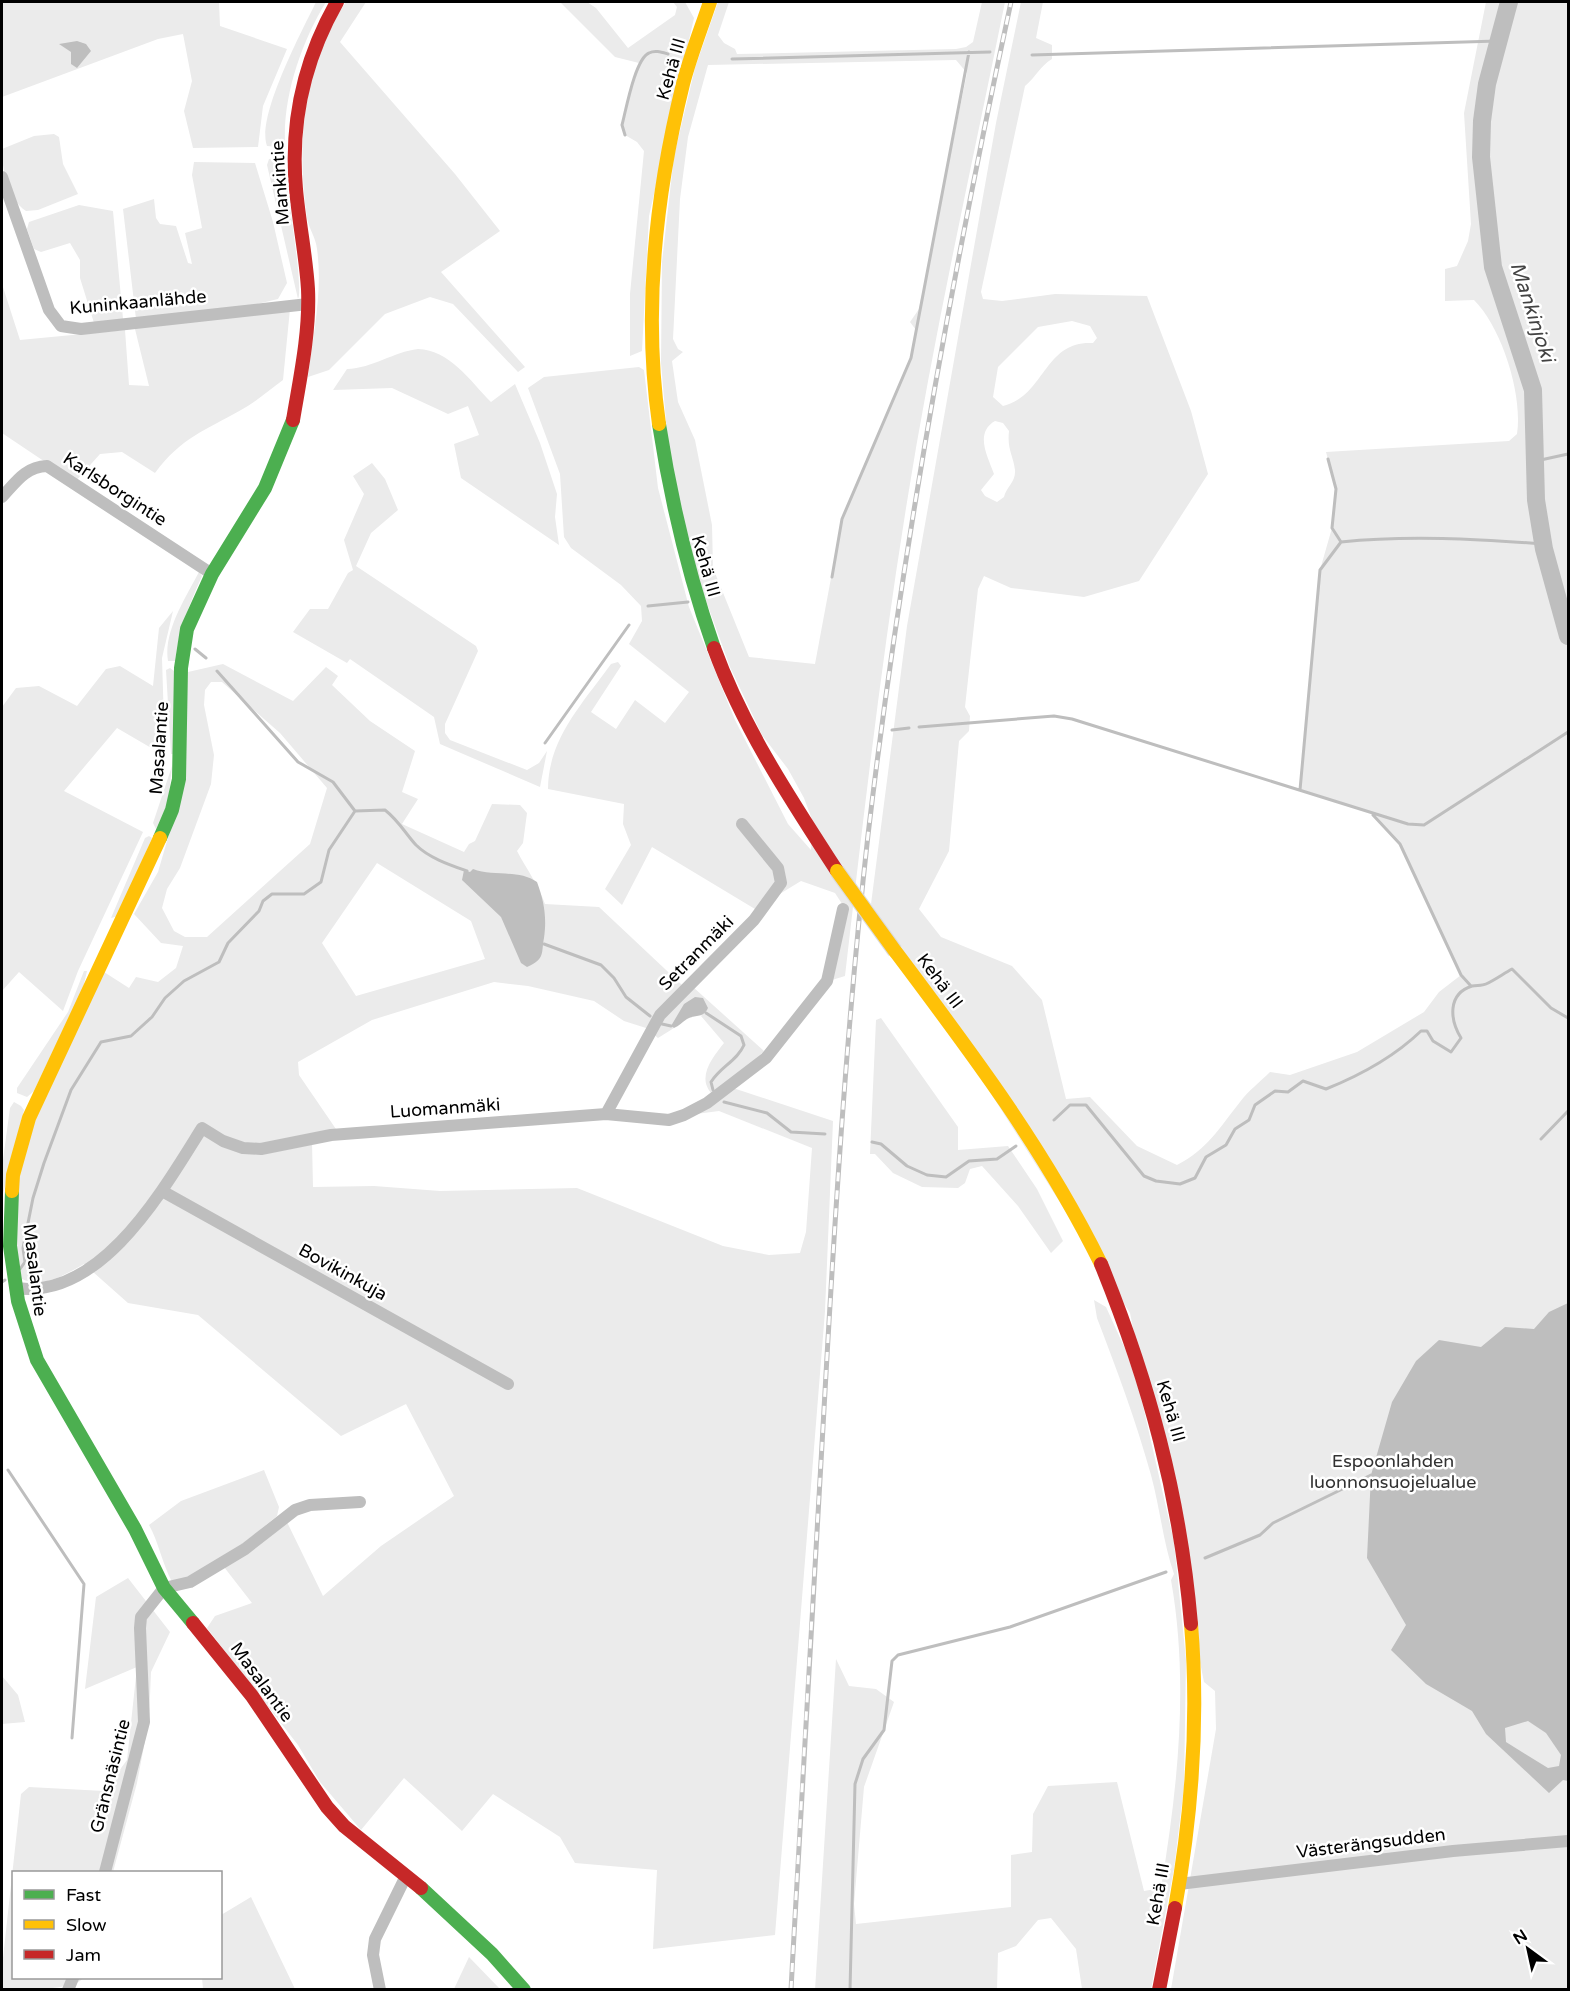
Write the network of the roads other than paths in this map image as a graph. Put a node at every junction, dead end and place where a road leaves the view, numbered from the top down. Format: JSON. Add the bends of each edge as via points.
{"nodes":[{"id":1,"x":337,"y":2,"type":"edge"},
{"id":2,"x":710,"y":2,"type":"edge"},
{"id":3,"x":2,"y":177,"type":"edge"},
{"id":4,"x":308,"y":304,"type":"junction"},
{"id":5,"x":302,"y":369,"type":"joint"},
{"id":6,"x":2,"y":497,"type":"edge"},
{"id":7,"x":212,"y":574,"type":"junction"},
{"id":8,"x":742,"y":824,"type":"dead end"},
{"id":9,"x":843,"y":909,"type":"dead end"},
{"id":10,"x":606,"y":1114,"type":"junction"},
{"id":11,"x":162,"y":1191,"type":"junction"},
{"id":12,"x":7,"y":1260,"type":"edge"},
{"id":13,"x":16,"y":1288,"type":"junction"},
{"id":14,"x":508,"y":1384,"type":"dead end"},
{"id":15,"x":360,"y":1502,"type":"dead end"},
{"id":16,"x":165,"y":1588,"type":"junction"},
{"id":17,"x":1569,"y":1841,"type":"edge"},
{"id":18,"x":105,"y":1871,"type":"edge"},
{"id":19,"x":406,"y":1876,"type":"junction"},
{"id":20,"x":1179,"y":1884,"type":"junction"},
{"id":21,"x":380,"y":1989,"type":"edge"},
{"id":22,"x":524,"y":1989,"type":"edge"},
{"id":23,"x":1159,"y":1989,"type":"edge"}],
"edges":[{"from":1,"to":4,"type":"main road","name":"Mankintie","via":[[321,30],[305,73],[294,133]]},
{"from":2,"to":20,"type":"main road","name":"Kehä III","bridge":true,"via":[[686,78],[661,193],[651,319],[660,441],[689,578],[745,720],[777,776],[837,871],[999,1091],[1067,1197],[1112,1292],[1148,1397],[1175,1504],[1187,1577],[1194,1744],[1190,1811]]},
{"from":3,"to":4,"type":"street","name":"Kuninkaanlähde","via":[[50,310],[61,326],[81,329]]},
{"from":4,"to":5,"type":"main road","name":"Mankintie"},
{"from":5,"to":7,"type":"main road","name":"Masalantie","via":[[283,449],[265,488]]},
{"from":6,"to":7,"type":"street","name":"Karlsborgintie","via":[[25,472],[35,466],[47,466]]},
{"from":7,"to":12,"type":"main road","name":"Masalantie","via":[[187,629],[181,668],[178,779],[172,810],[23,1135],[13,1174]]},
{"from":8,"to":10,"type":"street","name":"Setranmäki","via":[[778,868],[781,883],[754,920],[660,1015]]},
{"from":9,"to":10,"type":"street","name":"Luomanmäki","via":[[827,981],[766,1058],[751,1071],[707,1103],[677,1118]]},
{"from":10,"to":11,"type":"street","name":"Luomanmäki","via":[[331,1135],[261,1149],[223,1141],[202,1128]]},
{"from":11,"to":13,"type":"street","name":"Luomanmäki","via":[[108,1254],[86,1271],[54,1287]]},
{"from":11,"to":14,"type":"street","name":"Bovikinkuja"},
{"from":12,"to":13,"type":"main road","name":"Masalantie"},
{"from":13,"to":16,"type":"main road","name":"Masalantie","via":[[24,1327],[37,1360]]},
{"from":15,"to":16,"type":"street","via":[[310,1505],[295,1510],[245,1549],[190,1582]]},
{"from":16,"to":18,"type":"street","name":"Gränsnäsintie","via":[[141,1617],[144,1722]]},
{"from":16,"to":19,"type":"main road","name":"Masalantie","via":[[252,1696],[327,1807],[344,1826]]},
{"from":17,"to":20,"type":"street","name":"Västerängsudden"},
{"from":19,"to":21,"type":"street","via":[[375,1939],[373,1955]]},
{"from":19,"to":22,"type":"main road","name":"Masalantie","via":[[492,1954]]},
{"from":20,"to":23,"type":"main road","name":"Kehä III"}]}
